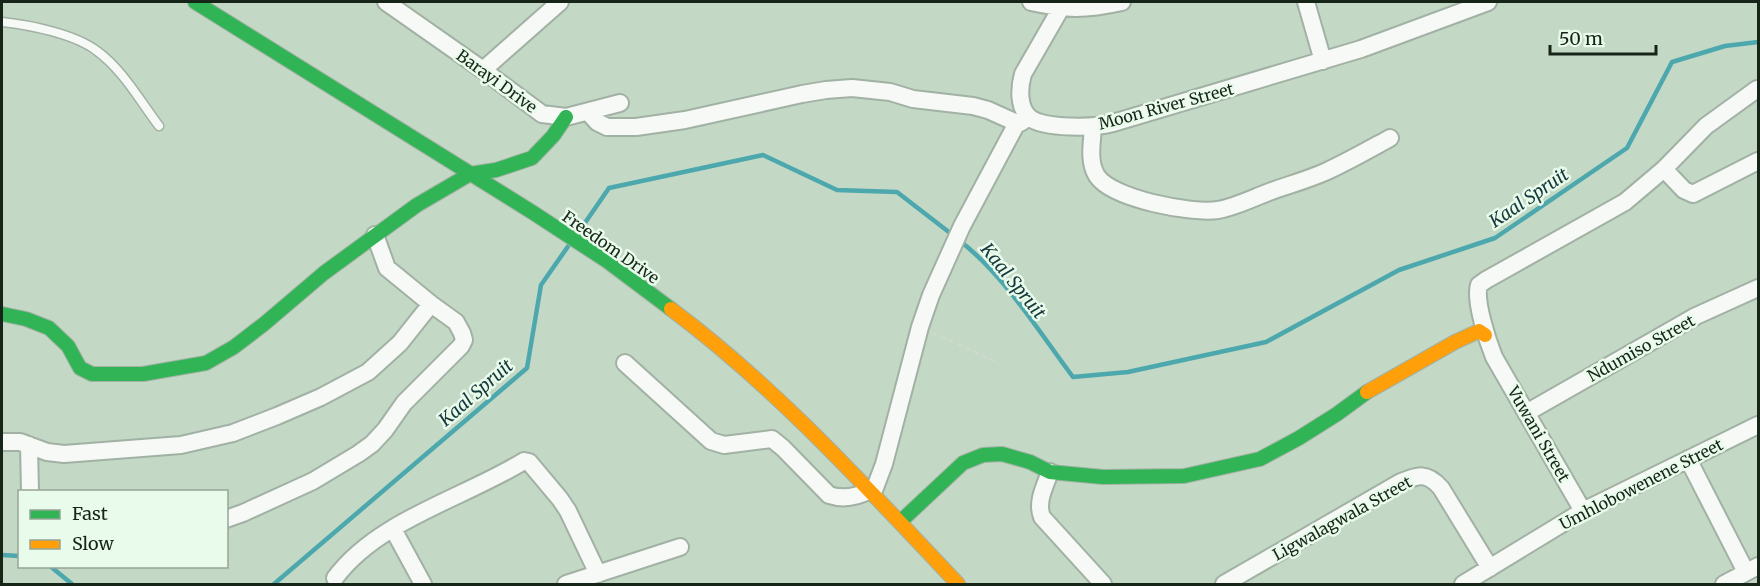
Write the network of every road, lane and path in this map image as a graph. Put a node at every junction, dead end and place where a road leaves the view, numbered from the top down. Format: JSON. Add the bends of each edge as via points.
{"nodes":[{"id":1,"x":195,"y":2,"type":"edge"},
{"id":2,"x":386,"y":2,"type":"edge"},
{"id":3,"x":560,"y":2,"type":"edge"},
{"id":4,"x":1031,"y":2,"type":"edge"},
{"id":5,"x":1122,"y":2,"type":"edge"},
{"id":6,"x":1306,"y":2,"type":"edge"},
{"id":7,"x":1488,"y":2,"type":"edge"},
{"id":8,"x":1105,"y":4,"type":"edge"},
{"id":9,"x":1061,"y":8,"type":"junction"},
{"id":10,"x":2,"y":22,"type":"edge"},
{"id":11,"x":1323,"y":61,"type":"junction"},
{"id":12,"x":483,"y":70,"type":"junction"},
{"id":13,"x":1756,"y":89,"type":"dead end"},
{"id":14,"x":620,"y":103,"type":"dead end"},
{"id":15,"x":588,"y":111,"type":"junction"},
{"id":16,"x":566,"y":117,"type":"junction"},
{"id":17,"x":1023,"y":120,"type":"junction"},
{"id":18,"x":159,"y":126,"type":"dead end"},
{"id":19,"x":1093,"y":127,"type":"junction"},
{"id":20,"x":1390,"y":138,"type":"dead end"},
{"id":21,"x":1758,"y":160,"type":"edge"},
{"id":22,"x":1664,"y":169,"type":"junction"},
{"id":23,"x":470,"y":174,"type":"junction"},
{"id":24,"x":375,"y":235,"type":"junction"},
{"id":25,"x":1758,"y":288,"type":"edge"},
{"id":26,"x":431,"y":304,"type":"junction"},
{"id":27,"x":2,"y":314,"type":"edge"},
{"id":28,"x":920,"y":327,"type":"junction"},
{"id":29,"x":1485,"y":335,"type":"junction"},
{"id":30,"x":625,"y":363,"type":"dead end"},
{"id":31,"x":999,"y":363,"type":"dead end"},
{"id":32,"x":1526,"y":413,"type":"junction"},
{"id":33,"x":1758,"y":425,"type":"edge"},
{"id":34,"x":2,"y":442,"type":"edge"},
{"id":35,"x":29,"y":445,"type":"junction"},
{"id":36,"x":1688,"y":459,"type":"junction"},
{"id":37,"x":1050,"y":472,"type":"junction"},
{"id":38,"x":30,"y":490,"type":"edge"},
{"id":39,"x":872,"y":491,"type":"junction"},
{"id":40,"x":1583,"y":511,"type":"junction"},
{"id":41,"x":228,"y":518,"type":"edge"},
{"id":42,"x":900,"y":522,"type":"junction"},
{"id":43,"x":393,"y":529,"type":"junction"},
{"id":44,"x":680,"y":547,"type":"dead end"},
{"id":45,"x":1490,"y":568,"type":"junction"},
{"id":46,"x":1752,"y":569,"type":"edge"},
{"id":47,"x":598,"y":574,"type":"junction"},
{"id":48,"x":335,"y":578,"type":"dead end"},
{"id":49,"x":423,"y":585,"type":"edge"},
{"id":50,"x":566,"y":585,"type":"edge"},
{"id":51,"x":958,"y":585,"type":"edge"},
{"id":52,"x":1103,"y":585,"type":"edge"},
{"id":53,"x":1224,"y":585,"type":"edge"},
{"id":54,"x":1463,"y":585,"type":"edge"},
{"id":55,"x":1724,"y":585,"type":"edge"}],
"edges":[{"from":1,"to":23,"type":"street","name":"Freedom Drive"},
{"from":2,"to":12,"type":"street","name":"Barayi Drive"},
{"from":3,"to":12,"type":"street"},
{"from":4,"to":9,"type":"street"},
{"from":5,"to":8,"type":"street"},
{"from":6,"to":11,"type":"street"},
{"from":7,"to":11,"type":"street","name":"Moon River Street"},
{"from":8,"to":9,"type":"street"},
{"from":9,"to":17,"type":"street","via":[[1023,74]]},
{"from":10,"to":18,"type":"lane","via":[[73,37],[98,51],[119,72]]},
{"from":11,"to":19,"type":"street","name":"Moon River Street"},
{"from":12,"to":16,"type":"street","name":"Barayi Drive","via":[[542,114]]},
{"from":13,"to":22,"type":"street","name":"Vuwani Street","via":[[1706,126]]},
{"from":14,"to":15,"type":"street","name":"Barayi Drive"},
{"from":15,"to":16,"type":"street","name":"Barayi Drive"},
{"from":15,"to":17,"type":"street","name":"Moon River Street","via":[[607,127],[636,127],[852,88],[973,106]]},
{"from":16,"to":23,"type":"street","via":[[532,158]]},
{"from":17,"to":19,"type":"street","name":"Moon River Street"},
{"from":17,"to":28,"type":"street","via":[[962,226]]},
{"from":19,"to":20,"type":"street","via":[[1093,162],[1102,182],[1145,202],[1209,210],[1226,208],[1307,179]]},
{"from":21,"to":22,"type":"street","via":[[1693,194]]},
{"from":22,"to":29,"type":"street","name":"Vuwani Street","via":[[1617,207],[1482,282],[1477,294]]},
{"from":23,"to":24,"type":"street"},
{"from":23,"to":39,"type":"street","name":"Freedom Drive","via":[[607,261],[729,354]]},
{"from":24,"to":26,"type":"street","via":[[387,268]]},
{"from":24,"to":27,"type":"street","via":[[234,347],[199,365],[143,374],[92,374],[80,368],[68,346],[49,328]]},
{"from":25,"to":32,"type":"street","name":"Ndumiso Street","via":[[1696,316]]},
{"from":26,"to":35,"type":"street","via":[[400,343],[368,372],[321,397],[233,433],[181,445],[82,453],[55,454]]},
{"from":26,"to":41,"type":"street","via":[[456,322],[464,340],[378,438],[313,481]]},
{"from":28,"to":31,"type":"path"},
{"from":28,"to":39,"type":"street","via":[[884,464]]},
{"from":29,"to":32,"type":"street","name":"Vuwani Street"},
{"from":29,"to":37,"type":"street","via":[[1474,333],[1436,352],[1260,459],[1173,477]]},
{"from":30,"to":39,"type":"street","via":[[711,441],[724,445],[772,439],[829,495],[855,496]]},
{"from":32,"to":40,"type":"street","name":"Vuwani Street"},
{"from":33,"to":36,"type":"street","name":"Umhlobowenene Street"},
{"from":34,"to":35,"type":"street"},
{"from":35,"to":38,"type":"street"},
{"from":36,"to":40,"type":"street","name":"Umhlobowenene Street"},
{"from":36,"to":46,"type":"street"},
{"from":37,"to":42,"type":"street","via":[[1002,454],[982,455],[952,472]]},
{"from":37,"to":52,"type":"street","via":[[1040,500],[1040,513]]},
{"from":39,"to":42,"type":"street","name":"Freedom Drive"},
{"from":40,"to":45,"type":"street","name":"Umhlobowenene Street"},
{"from":42,"to":51,"type":"street","name":"Freedom Drive"},
{"from":43,"to":47,"type":"street","via":[[526,461],[560,499]]},
{"from":43,"to":48,"type":"street","via":[[357,552]]},
{"from":43,"to":49,"type":"street"},
{"from":44,"to":47,"type":"street"},
{"from":45,"to":53,"type":"street","name":"Ligwalagwala Street","via":[[1441,488],[1431,478],[1420,476],[1401,482]]},
{"from":45,"to":54,"type":"street","name":"Umhlobowenene Street"},
{"from":46,"to":55,"type":"street"},
{"from":47,"to":50,"type":"street"}]}
